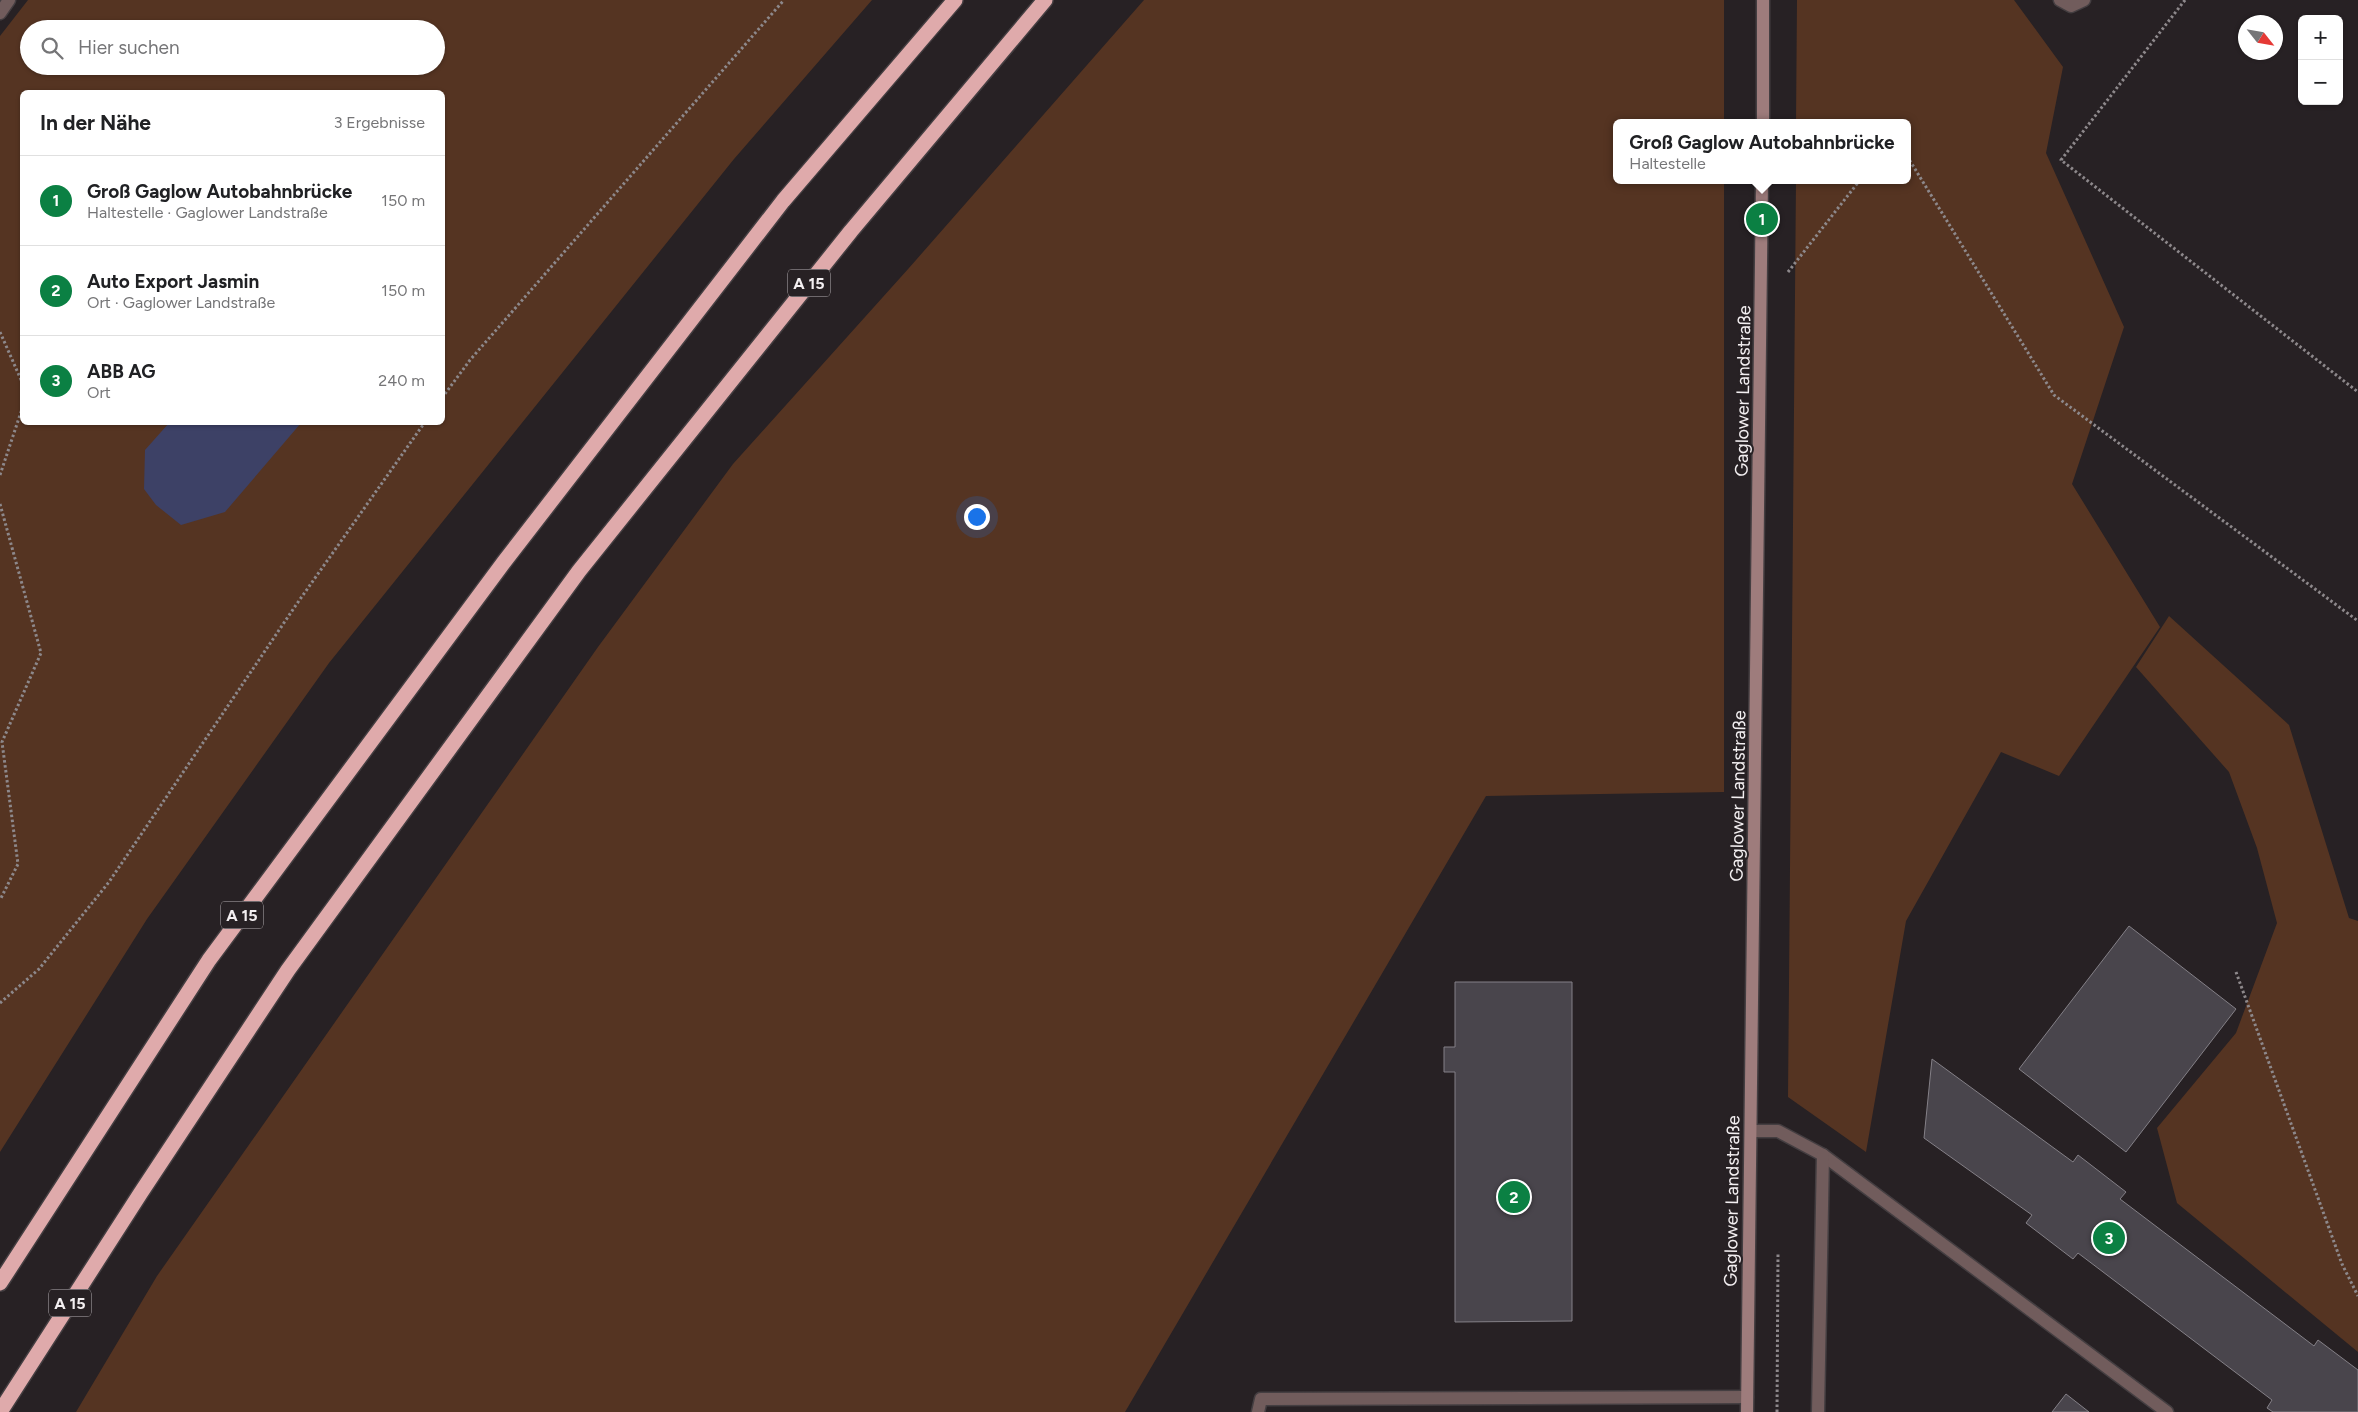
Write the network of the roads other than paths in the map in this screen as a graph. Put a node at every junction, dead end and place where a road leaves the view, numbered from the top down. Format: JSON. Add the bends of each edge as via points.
{"nodes":[{"id":1,"x":9,"y":0,"type":"edge"},
{"id":2,"x":955,"y":0,"type":"edge"},
{"id":3,"x":1044,"y":0,"type":"edge"},
{"id":4,"x":1763,"y":0,"type":"edge"},
{"id":5,"x":2060,"y":0,"type":"edge"},
{"id":6,"x":2084,"y":0,"type":"edge"},
{"id":7,"x":0,"y":14,"type":"edge"},
{"id":8,"x":1763,"y":119,"type":"edge"},
{"id":9,"x":1762,"y":184,"type":"edge"},
{"id":10,"x":1751,"y":1131,"type":"junction"},
{"id":11,"x":1823,"y":1155,"type":"junction"},
{"id":12,"x":0,"y":1283,"type":"edge"},
{"id":13,"x":1748,"y":1397,"type":"junction"},
{"id":14,"x":0,"y":1412,"type":"edge"},
{"id":15,"x":1258,"y":1412,"type":"edge"},
{"id":16,"x":1747,"y":1412,"type":"edge"},
{"id":17,"x":1818,"y":1412,"type":"edge"},
{"id":18,"x":2167,"y":1412,"type":"edge"}],
"edges":[{"from":1,"to":7,"type":"street"},
{"from":2,"to":12,"type":"highway","number":"A 15","via":[[783,201],[504,562],[209,960]]},
{"from":3,"to":14,"type":"highway","number":"A 15","via":[[845,238],[574,579],[288,970]]},
{"from":4,"to":8,"type":"main road"},
{"from":5,"to":6,"type":"street","via":[[2071,6]]},
{"from":9,"to":10,"type":"main road","name":"Gaglower Landstraße"},
{"from":10,"to":11,"type":"street","via":[[1778,1131]]},
{"from":10,"to":13,"type":"main road","name":"Gaglower Landstraße"},
{"from":11,"to":17,"type":"street"},
{"from":11,"to":18,"type":"street"},
{"from":13,"to":15,"type":"street","via":[[1261,1399]]},
{"from":13,"to":16,"type":"main road","name":"Gaglower Landstraße"}]}
